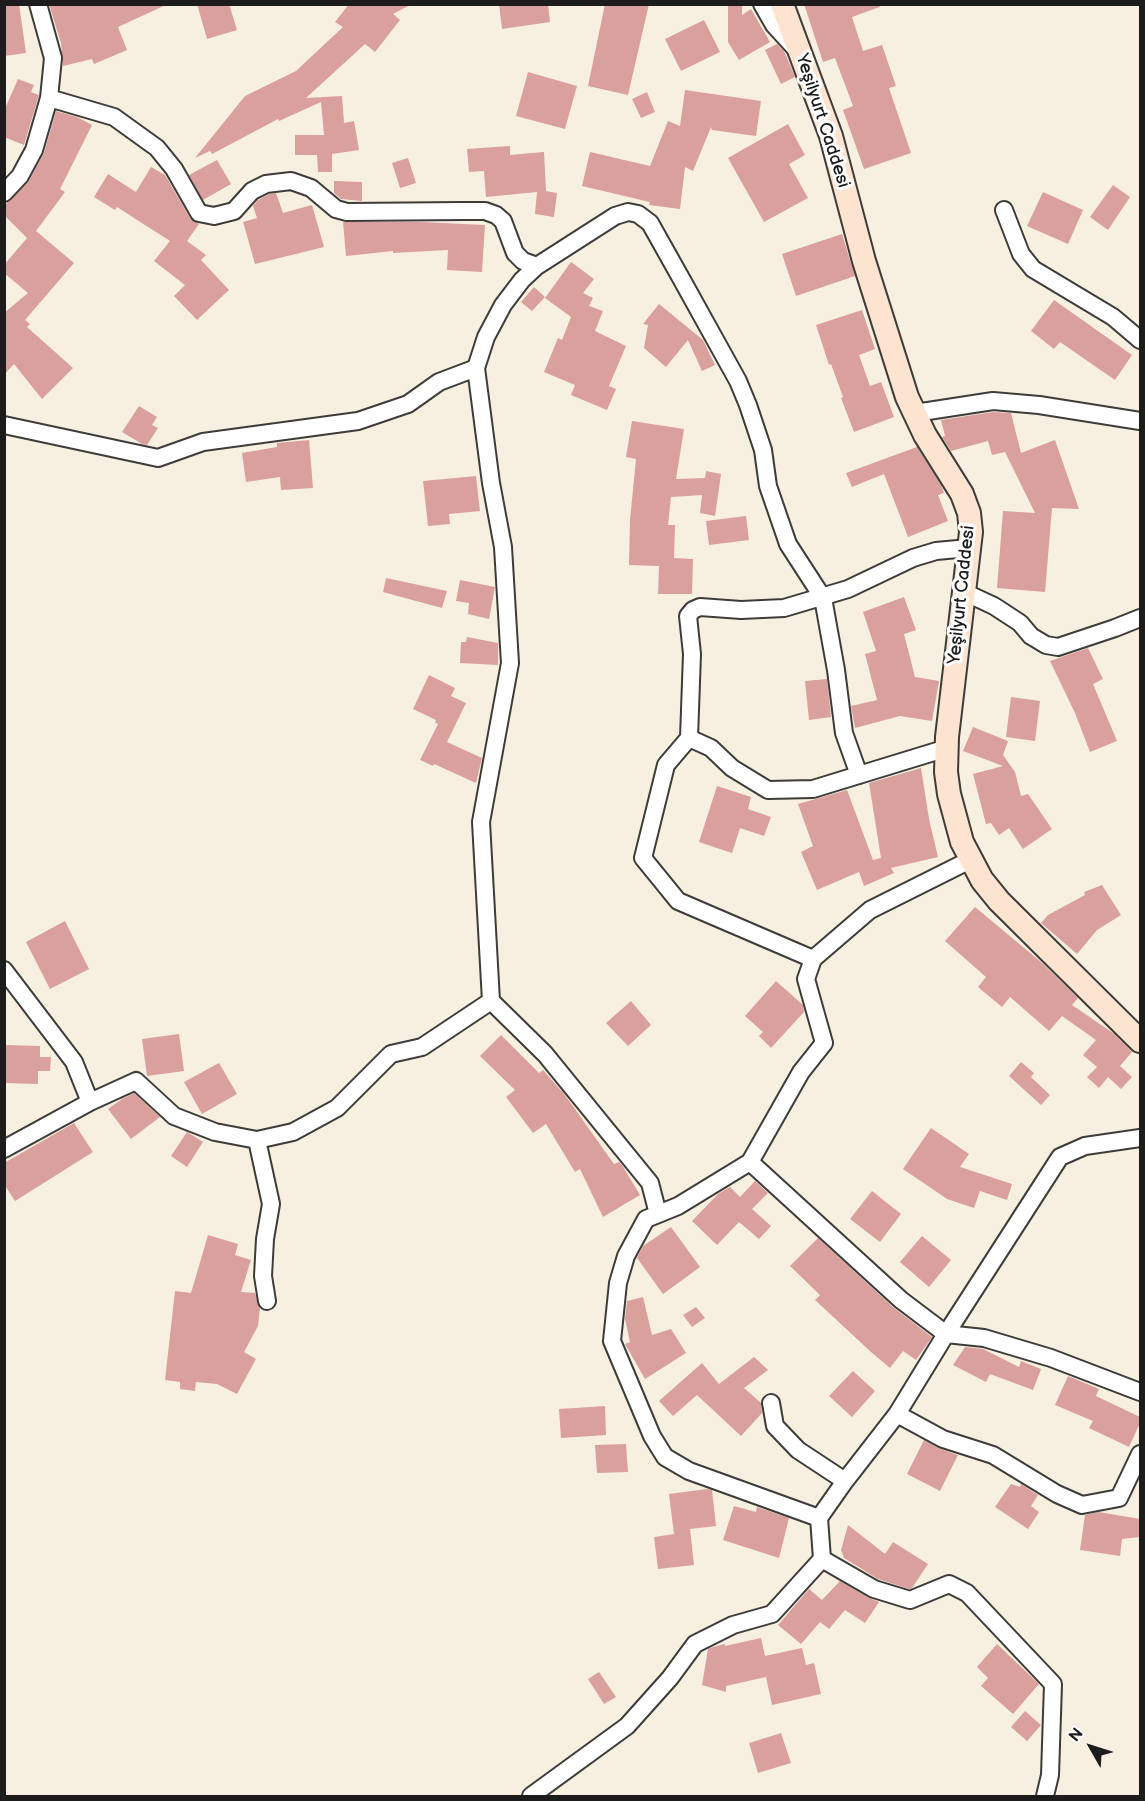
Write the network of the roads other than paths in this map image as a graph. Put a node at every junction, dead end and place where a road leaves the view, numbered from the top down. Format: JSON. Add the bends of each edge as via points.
{"nodes":[{"id":1,"x":38,"y":4,"type":"edge"},
{"id":2,"x":762,"y":4,"type":"edge"},
{"id":3,"x":782,"y":4,"type":"edge"},
{"id":4,"x":801,"y":56,"type":"junction"},
{"id":5,"x":49,"y":98,"type":"junction"},
{"id":6,"x":4,"y":193,"type":"edge"},
{"id":7,"x":1004,"y":210,"type":"dead end"},
{"id":8,"x":537,"y":266,"type":"junction"},
{"id":9,"x":1140,"y":340,"type":"edge"},
{"id":10,"x":476,"y":368,"type":"junction"},
{"id":11,"x":915,"y":413,"type":"junction"},
{"id":12,"x":1140,"y":421,"type":"edge"},
{"id":13,"x":4,"y":425,"type":"edge"},
{"id":14,"x":969,"y":548,"type":"junction"},
{"id":15,"x":964,"y":592,"type":"junction"},
{"id":16,"x":824,"y":598,"type":"junction"},
{"id":17,"x":1140,"y":618,"type":"edge"},
{"id":18,"x":689,"y":738,"type":"junction"},
{"id":19,"x":947,"y":748,"type":"junction"},
{"id":20,"x":859,"y":775,"type":"junction"},
{"id":21,"x":970,"y":860,"type":"junction"},
{"id":22,"x":813,"y":958,"type":"junction"},
{"id":23,"x":4,"y":970,"type":"edge"},
{"id":24,"x":491,"y":1001,"type":"junction"},
{"id":25,"x":1140,"y":1041,"type":"edge"},
{"id":26,"x":90,"y":1102,"type":"junction"},
{"id":27,"x":1140,"y":1138,"type":"edge"},
{"id":28,"x":257,"y":1140,"type":"junction"},
{"id":29,"x":4,"y":1149,"type":"edge"},
{"id":30,"x":750,"y":1162,"type":"junction"},
{"id":31,"x":658,"y":1214,"type":"junction"},
{"id":32,"x":267,"y":1301,"type":"dead end"},
{"id":33,"x":946,"y":1334,"type":"junction"},
{"id":34,"x":1140,"y":1392,"type":"edge"},
{"id":35,"x":771,"y":1403,"type":"dead end"},
{"id":36,"x":897,"y":1414,"type":"junction"},
{"id":37,"x":1140,"y":1454,"type":"edge"},
{"id":38,"x":844,"y":1481,"type":"junction"},
{"id":39,"x":819,"y":1518,"type":"junction"},
{"id":40,"x":822,"y":1559,"type":"junction"},
{"id":41,"x":531,"y":1797,"type":"edge"},
{"id":42,"x":1046,"y":1797,"type":"edge"}],
"edges":[{"from":1,"to":5,"type":"street","via":[[53,58]]},
{"from":2,"to":4,"type":"street"},
{"from":3,"to":4,"type":"main road","name":"Yeşilyurt Caddesi"},
{"from":4,"to":11,"type":"main road","name":"Yeşilyurt Caddesi","via":[[831,136],[864,261]]},
{"from":5,"to":6,"type":"street","via":[[34,150],[20,176]]},
{"from":5,"to":8,"type":"street","via":[[114,117],[157,148],[199,213],[214,216],[234,211],[252,190],[291,181],[311,188],[336,209],[347,212],[485,211],[503,221],[515,253]]},
{"from":7,"to":9,"type":"street","via":[[1021,254],[1033,269],[1113,317]]},
{"from":8,"to":10,"type":"street","via":[[503,305],[486,337]]},
{"from":8,"to":16,"type":"street","via":[[615,216],[628,212],[650,223],[738,381],[756,427],[768,486],[788,544]]},
{"from":10,"to":13,"type":"street","via":[[439,382],[408,404],[358,421],[203,442],[158,458]]},
{"from":10,"to":24,"type":"street","via":[[502,547],[510,663],[481,822]]},
{"from":11,"to":12,"type":"street","via":[[993,401]]},
{"from":11,"to":14,"type":"main road","name":"Yeşilyurt Caddesi","via":[[962,494],[969,513]]},
{"from":14,"to":15,"type":"main road","name":"Yeşilyurt Caddesi"},
{"from":14,"to":16,"type":"street","via":[[913,558]]},
{"from":15,"to":17,"type":"street","via":[[994,606],[1046,645],[1058,647]]},
{"from":15,"to":19,"type":"main road","name":"Yeşilyurt Caddesi"},
{"from":16,"to":18,"type":"street","via":[[784,608],[741,610],[700,606],[693,610],[688,616],[692,654]]},
{"from":16,"to":20,"type":"street","via":[[844,734]]},
{"from":18,"to":20,"type":"street","via":[[711,748],[732,768],[768,790],[813,789]]},
{"from":18,"to":22,"type":"street","via":[[666,765],[643,858],[678,901]]},
{"from":19,"to":20,"type":"street"},
{"from":19,"to":21,"type":"main road","name":"Yeşilyurt Caddesi","via":[[950,802]]},
{"from":21,"to":22,"type":"street","via":[[870,910]]},
{"from":21,"to":25,"type":"main road","name":"Yeşilyurt Caddesi","via":[[999,901]]},
{"from":22,"to":30,"type":"street","via":[[806,979],[824,1043],[801,1072]]},
{"from":23,"to":26,"type":"street","via":[[74,1062]]},
{"from":24,"to":28,"type":"street","via":[[422,1047],[392,1054],[336,1108],[293,1132]]},
{"from":24,"to":31,"type":"street","via":[[545,1054],[650,1182]]},
{"from":26,"to":28,"type":"street","via":[[136,1081],[174,1116],[215,1132]]},
{"from":26,"to":29,"type":"street"},
{"from":27,"to":33,"type":"street","via":[[1085,1146],[1060,1157]]},
{"from":28,"to":32,"type":"street","via":[[271,1204],[263,1276]]},
{"from":30,"to":31,"type":"street"},
{"from":30,"to":33,"type":"street","via":[[901,1300]]},
{"from":31,"to":39,"type":"street","via":[[646,1220],[626,1256],[618,1283],[612,1341],[652,1436],[665,1457],[689,1471]]},
{"from":33,"to":34,"type":"street","via":[[984,1338],[1051,1358]]},
{"from":33,"to":36,"type":"street"},
{"from":35,"to":38,"type":"street","via":[[775,1426],[798,1450]]},
{"from":36,"to":37,"type":"street","via":[[943,1439],[993,1455],[1082,1505],[1119,1498]]},
{"from":36,"to":38,"type":"street"},
{"from":38,"to":39,"type":"street"},
{"from":39,"to":40,"type":"street"},
{"from":40,"to":41,"type":"street","via":[[772,1614],[733,1625],[695,1644],[627,1726]]},
{"from":40,"to":42,"type":"street","via":[[874,1589],[910,1600],[950,1584],[967,1593],[1053,1684]]}]}
